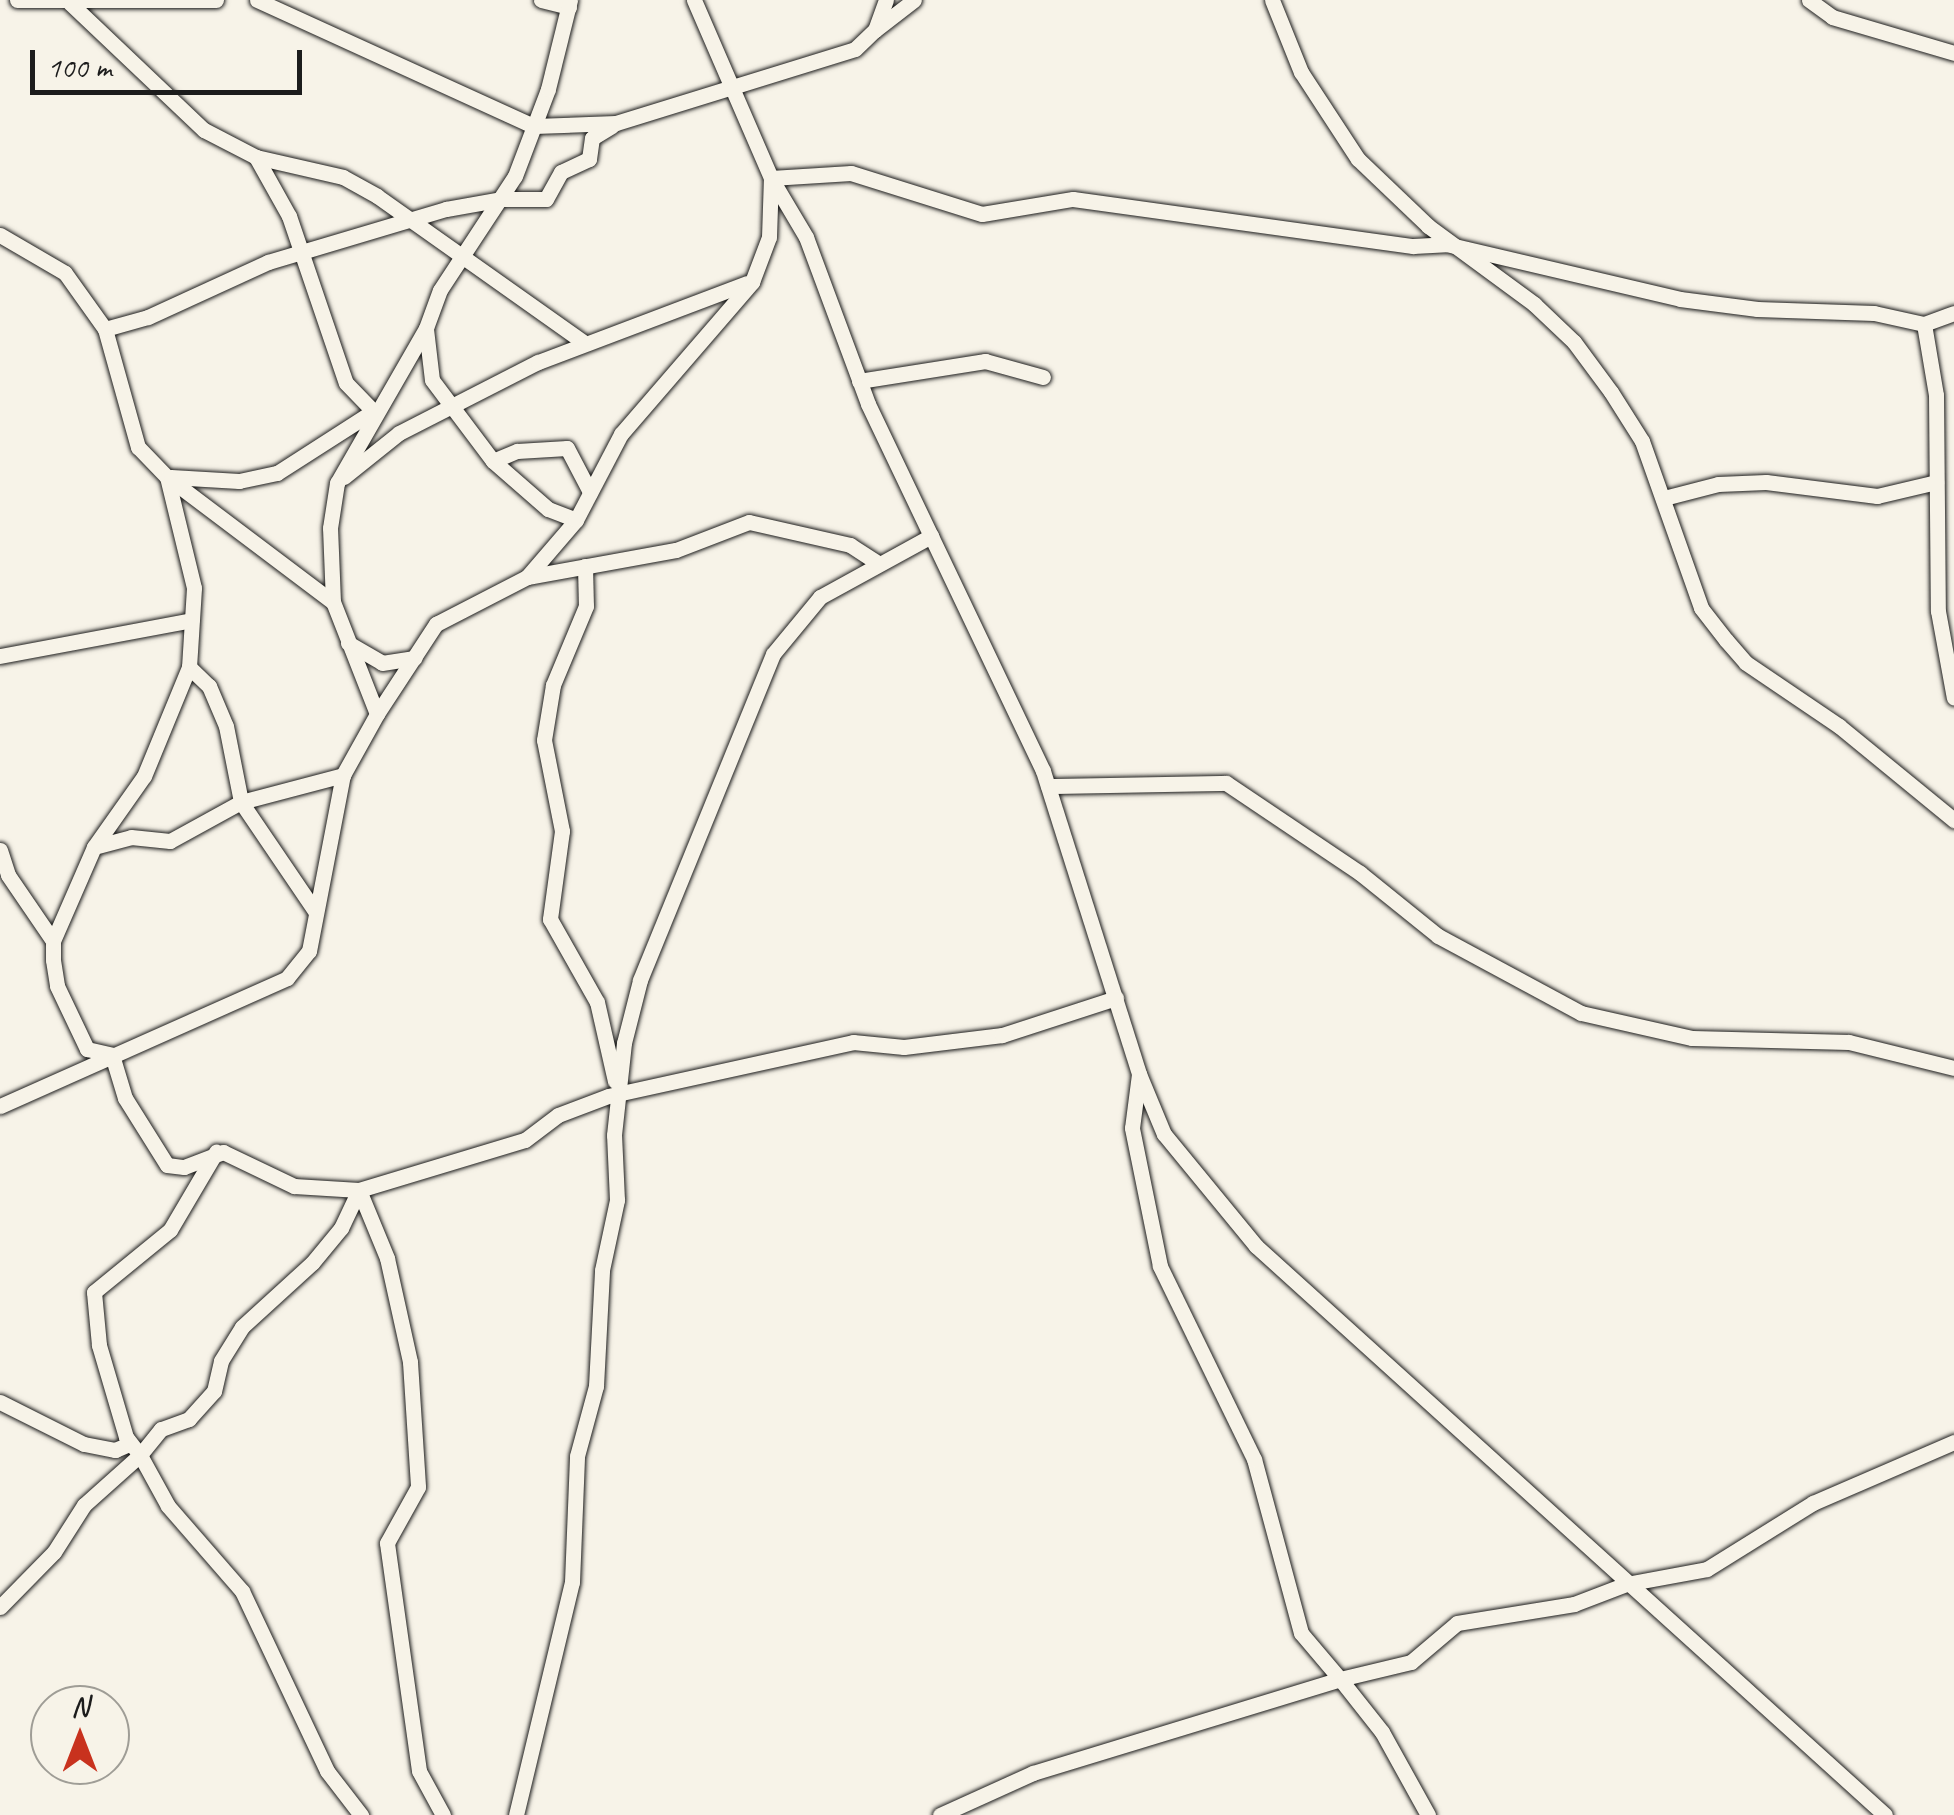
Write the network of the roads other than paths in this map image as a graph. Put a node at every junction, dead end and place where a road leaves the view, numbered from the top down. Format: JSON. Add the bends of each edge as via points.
{"nodes":[{"id":1,"x":18,"y":0,"type":"edge"},
{"id":2,"x":216,"y":0,"type":"edge"},
{"id":3,"x":256,"y":0,"type":"edge"},
{"id":4,"x":541,"y":0,"type":"edge"},
{"id":5,"x":694,"y":0,"type":"edge"},
{"id":6,"x":886,"y":0,"type":"edge"},
{"id":7,"x":914,"y":0,"type":"edge"},
{"id":8,"x":1272,"y":0,"type":"edge"},
{"id":9,"x":1809,"y":0,"type":"edge"},
{"id":10,"x":70,"y":3,"type":"junction"},
{"id":11,"x":570,"y":4,"type":"edge"},
{"id":12,"x":875,"y":30,"type":"junction"},
{"id":13,"x":1954,"y":53,"type":"edge"},
{"id":14,"x":735,"y":88,"type":"junction"},
{"id":15,"x":616,"y":123,"type":"junction"},
{"id":16,"x":534,"y":126,"type":"junction"},
{"id":17,"x":256,"y":157,"type":"junction"},
{"id":18,"x":771,"y":178,"type":"junction"},
{"id":19,"x":502,"y":198,"type":"junction"},
{"id":20,"x":407,"y":221,"type":"junction"},
{"id":21,"x":0,"y":235,"type":"edge"},
{"id":22,"x":1459,"y":246,"type":"junction"},
{"id":23,"x":303,"y":254,"type":"junction"},
{"id":24,"x":461,"y":257,"type":"junction"},
{"id":25,"x":752,"y":282,"type":"junction"},
{"id":26,"x":1954,"y":313,"type":"edge"},
{"id":27,"x":1924,"y":324,"type":"junction"},
{"id":28,"x":426,"y":328,"type":"junction"},
{"id":29,"x":105,"y":329,"type":"junction"},
{"id":30,"x":583,"y":342,"type":"junction"},
{"id":31,"x":1043,"y":378,"type":"dead end"},
{"id":32,"x":859,"y":380,"type":"junction"},
{"id":33,"x":1936,"y":395,"type":"junction"},
{"id":34,"x":1954,"y":398,"type":"edge"},
{"id":35,"x":450,"y":410,"type":"junction"},
{"id":36,"x":373,"y":411,"type":"junction"},
{"id":37,"x":493,"y":462,"type":"junction"},
{"id":38,"x":167,"y":477,"type":"junction"},
{"id":39,"x":1936,"y":482,"type":"junction"},
{"id":40,"x":337,"y":484,"type":"junction"},
{"id":41,"x":590,"y":492,"type":"junction"},
{"id":42,"x":1664,"y":498,"type":"junction"},
{"id":43,"x":576,"y":520,"type":"junction"},
{"id":44,"x":931,"y":536,"type":"junction"},
{"id":45,"x":876,"y":562,"type":"junction"},
{"id":46,"x":585,"y":566,"type":"junction"},
{"id":47,"x":527,"y":577,"type":"junction"},
{"id":48,"x":333,"y":602,"type":"junction"},
{"id":49,"x":192,"y":620,"type":"junction"},
{"id":50,"x":348,"y":643,"type":"junction"},
{"id":51,"x":0,"y":656,"type":"edge"},
{"id":52,"x":415,"y":658,"type":"junction"},
{"id":53,"x":189,"y":667,"type":"junction"},
{"id":54,"x":1954,"y":698,"type":"edge"},
{"id":55,"x":377,"y":714,"type":"junction"},
{"id":56,"x":344,"y":775,"type":"junction"},
{"id":57,"x":1048,"y":786,"type":"junction"},
{"id":58,"x":241,"y":802,"type":"junction"},
{"id":59,"x":1954,"y":820,"type":"edge"},
{"id":60,"x":94,"y":847,"type":"junction"},
{"id":61,"x":0,"y":850,"type":"edge"},
{"id":62,"x":315,"y":911,"type":"junction"},
{"id":63,"x":54,"y":940,"type":"junction"},
{"id":64,"x":1116,"y":998,"type":"junction"},
{"id":65,"x":112,"y":1055,"type":"junction"},
{"id":66,"x":1954,"y":1068,"type":"edge"},
{"id":67,"x":1139,"y":1074,"type":"junction"},
{"id":68,"x":618,"y":1094,"type":"junction"},
{"id":69,"x":0,"y":1106,"type":"edge"},
{"id":70,"x":216,"y":1152,"type":"junction"},
{"id":71,"x":359,"y":1190,"type":"junction"},
{"id":72,"x":0,"y":1402,"type":"edge"},
{"id":73,"x":1954,"y":1442,"type":"edge"},
{"id":74,"x":135,"y":1449,"type":"junction"},
{"id":75,"x":1626,"y":1584,"type":"junction"},
{"id":76,"x":0,"y":1607,"type":"edge"},
{"id":77,"x":1340,"y":1679,"type":"junction"},
{"id":78,"x":361,"y":1815,"type":"edge"},
{"id":79,"x":443,"y":1815,"type":"edge"},
{"id":80,"x":516,"y":1815,"type":"edge"},
{"id":81,"x":940,"y":1815,"type":"edge"},
{"id":82,"x":1428,"y":1815,"type":"edge"},
{"id":83,"x":1885,"y":1815,"type":"edge"}],
"edges":[{"from":1,"to":10,"type":"street"},
{"from":2,"to":10,"type":"street"},
{"from":3,"to":16,"type":"street"},
{"from":4,"to":11,"type":"street"},
{"from":5,"to":14,"type":"street"},
{"from":6,"to":12,"type":"street"},
{"from":7,"to":12,"type":"street"},
{"from":8,"to":22,"type":"street","via":[[1301,72],[1358,159],[1428,226]]},
{"from":9,"to":13,"type":"street","via":[[1832,17]]},
{"from":10,"to":17,"type":"street","via":[[204,130]]},
{"from":11,"to":16,"type":"street"},
{"from":12,"to":14,"type":"street","via":[[854,50]]},
{"from":14,"to":15,"type":"street"},
{"from":14,"to":18,"type":"street"},
{"from":15,"to":16,"type":"street"},
{"from":15,"to":19,"type":"street","via":[[592,138],[589,159],[561,172],[546,200]]},
{"from":16,"to":19,"type":"street"},
{"from":17,"to":20,"type":"street","via":[[342,177]]},
{"from":17,"to":23,"type":"street","via":[[274,180]]},
{"from":18,"to":22,"type":"street","via":[[851,172],[982,214],[1073,199],[1413,246]]},
{"from":18,"to":25,"type":"street","via":[[769,238]]},
{"from":18,"to":32,"type":"street","via":[[806,236]]},
{"from":19,"to":20,"type":"street"},
{"from":19,"to":24,"type":"street"},
{"from":20,"to":23,"type":"street"},
{"from":20,"to":24,"type":"street"},
{"from":21,"to":29,"type":"street","via":[[65,274]]},
{"from":22,"to":27,"type":"street","via":[[1680,299],[1874,312]]},
{"from":22,"to":42,"type":"street","via":[[1574,342],[1642,441]]},
{"from":23,"to":29,"type":"street"},
{"from":23,"to":36,"type":"street","via":[[338,366]]},
{"from":24,"to":28,"type":"street"},
{"from":24,"to":30,"type":"street","via":[[529,298]]},
{"from":25,"to":30,"type":"street","via":[[648,325],[616,328]]},
{"from":25,"to":41,"type":"street","via":[[621,434]]},
{"from":26,"to":27,"type":"street"},
{"from":27,"to":33,"type":"street"},
{"from":28,"to":35,"type":"street","via":[[432,380]]},
{"from":28,"to":36,"type":"street"},
{"from":29,"to":38,"type":"street","via":[[128,428]]},
{"from":30,"to":35,"type":"street"},
{"from":31,"to":32,"type":"street","via":[[985,362]]},
{"from":32,"to":44,"type":"street"},
{"from":33,"to":34,"type":"street"},
{"from":33,"to":39,"type":"street"},
{"from":35,"to":37,"type":"street"},
{"from":35,"to":40,"type":"street","via":[[400,433]]},
{"from":36,"to":38,"type":"street","via":[[276,474],[239,481]]},
{"from":36,"to":40,"type":"street"},
{"from":37,"to":41,"type":"street","via":[[517,452],[567,448]]},
{"from":37,"to":43,"type":"street","via":[[548,509]]},
{"from":38,"to":48,"type":"street"},
{"from":38,"to":49,"type":"street","via":[[194,588]]},
{"from":39,"to":42,"type":"street","via":[[1877,496],[1766,482],[1718,484]]},
{"from":39,"to":54,"type":"street","via":[[1938,611]]},
{"from":40,"to":48,"type":"street","via":[[330,528]]},
{"from":41,"to":43,"type":"street"},
{"from":42,"to":59,"type":"street","via":[[1701,608],[1736,652]]},
{"from":43,"to":47,"type":"street"},
{"from":44,"to":45,"type":"street"},
{"from":44,"to":57,"type":"street"},
{"from":45,"to":46,"type":"street","via":[[850,545],[748,522],[676,550]]},
{"from":45,"to":68,"type":"street","via":[[820,596],[757,684],[640,980]]},
{"from":46,"to":47,"type":"street"},
{"from":46,"to":68,"type":"street","via":[[586,606],[553,685],[544,740],[562,831],[550,919],[597,1002]]},
{"from":47,"to":52,"type":"street","via":[[462,605],[436,624]]},
{"from":48,"to":50,"type":"street"},
{"from":49,"to":51,"type":"street"},
{"from":49,"to":53,"type":"street"},
{"from":50,"to":52,"type":"street","via":[[382,663]]},
{"from":50,"to":55,"type":"street"},
{"from":52,"to":55,"type":"street"},
{"from":53,"to":58,"type":"street","via":[[210,686],[226,726]]},
{"from":53,"to":60,"type":"street","via":[[144,776]]},
{"from":55,"to":56,"type":"street"},
{"from":56,"to":58,"type":"street"},
{"from":56,"to":62,"type":"street"},
{"from":57,"to":64,"type":"street"},
{"from":57,"to":66,"type":"street","via":[[1226,783],[1360,873],[1438,936],[1581,1013],[1692,1038],[1849,1042]]},
{"from":58,"to":60,"type":"street","via":[[170,841],[131,837]]},
{"from":58,"to":62,"type":"street"},
{"from":60,"to":63,"type":"street"},
{"from":61,"to":63,"type":"street","via":[[8,876]]},
{"from":62,"to":65,"type":"street","via":[[309,950],[287,978]]},
{"from":63,"to":65,"type":"street","via":[[57,986],[87,1049]]},
{"from":64,"to":67,"type":"street"},
{"from":64,"to":68,"type":"street","via":[[1002,1035],[904,1046],[853,1042]]},
{"from":65,"to":69,"type":"street"},
{"from":65,"to":70,"type":"street","via":[[125,1098],[168,1165],[184,1166]]},
{"from":67,"to":75,"type":"street","via":[[1164,1134],[1256,1246]]},
{"from":67,"to":77,"type":"street","via":[[1132,1128],[1160,1266],[1254,1459],[1302,1634]]},
{"from":68,"to":71,"type":"street","via":[[558,1115],[526,1140]]},
{"from":68,"to":80,"type":"street","via":[[616,1200],[602,1270],[596,1386],[577,1456],[572,1582]]},
{"from":70,"to":71,"type":"street","via":[[294,1186]]},
{"from":70,"to":74,"type":"street","via":[[170,1230],[94,1292],[99,1345]]},
{"from":71,"to":74,"type":"street","via":[[322,1251],[242,1326],[221,1361],[214,1391],[189,1419],[160,1429]]},
{"from":71,"to":79,"type":"street","via":[[387,1258],[410,1362],[418,1487],[387,1543],[419,1771]]},
{"from":72,"to":74,"type":"street","via":[[84,1444]]},
{"from":73,"to":75,"type":"street","via":[[1813,1503],[1707,1568]]},
{"from":74,"to":76,"type":"street","via":[[84,1505],[54,1552]]},
{"from":74,"to":78,"type":"street","via":[[168,1506],[242,1590],[327,1771]]},
{"from":75,"to":77,"type":"street","via":[[1574,1604],[1457,1623],[1410,1662]]},
{"from":75,"to":83,"type":"street"},
{"from":77,"to":81,"type":"street","via":[[1033,1772]]},
{"from":77,"to":82,"type":"street","via":[[1382,1732],[1399,1773]]}]}
